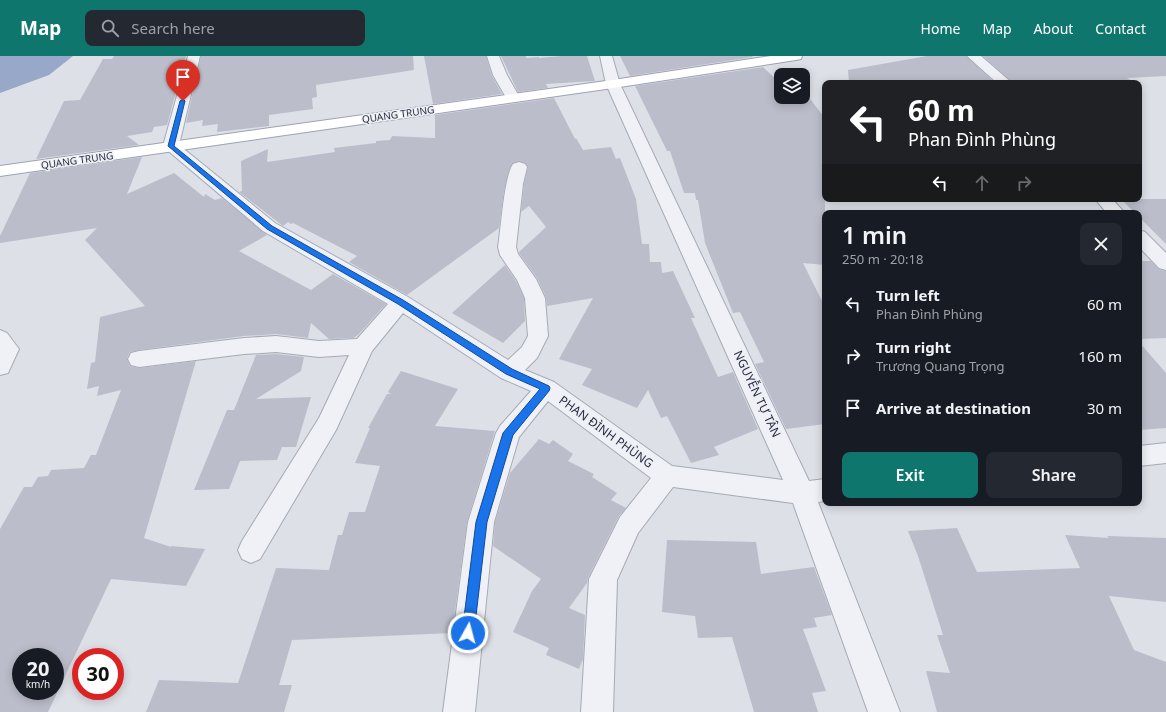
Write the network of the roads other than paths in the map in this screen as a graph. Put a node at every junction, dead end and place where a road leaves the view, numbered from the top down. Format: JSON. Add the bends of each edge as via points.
{"nodes":[{"id":1,"x":194,"y":56,"type":"edge"},
{"id":2,"x":493,"y":56,"type":"edge"},
{"id":3,"x":606,"y":56,"type":"edge"},
{"id":4,"x":796,"y":56,"type":"edge"},
{"id":5,"x":973,"y":56,"type":"edge"},
{"id":6,"x":1001,"y":80,"type":"edge"},
{"id":7,"x":613,"y":84,"type":"junction"},
{"id":8,"x":513,"y":98,"type":"junction"},
{"id":9,"x":171,"y":146,"type":"junction"},
{"id":10,"x":518,"y":167,"type":"dead end"},
{"id":11,"x":0,"y":171,"type":"edge"},
{"id":12,"x":1106,"y":202,"type":"edge"},
{"id":13,"x":1113,"y":210,"type":"edge"},
{"id":14,"x":1142,"y":239,"type":"edge"},
{"id":15,"x":1166,"y":264,"type":"edge"},
{"id":16,"x":400,"y":302,"type":"junction"},
{"id":17,"x":0,"y":338,"type":"edge"},
{"id":18,"x":363,"y":347,"type":"junction"},
{"id":19,"x":139,"y":358,"type":"dead end"},
{"id":20,"x":0,"y":367,"type":"edge"},
{"id":21,"x":509,"y":372,"type":"junction"},
{"id":22,"x":546,"y":388,"type":"junction"},
{"id":23,"x":1166,"y":453,"type":"edge"},
{"id":24,"x":1142,"y":456,"type":"edge"},
{"id":25,"x":667,"y":476,"type":"junction"},
{"id":26,"x":822,"y":490,"type":"edge"},
{"id":27,"x":802,"y":493,"type":"junction"},
{"id":28,"x":251,"y":550,"type":"dead end"},
{"id":29,"x":459,"y":712,"type":"edge"},
{"id":30,"x":597,"y":712,"type":"edge"},
{"id":31,"x":884,"y":712,"type":"edge"}],
"edges":[{"from":1,"to":9,"type":"street"},
{"from":2,"to":8,"type":"street"},
{"from":3,"to":7,"type":"street","name":"NGUYỄN TỰ TÂN"},
{"from":4,"to":7,"type":"main road","name":"QUANG TRUNG"},
{"from":5,"to":6,"type":"street"},
{"from":7,"to":8,"type":"main road","name":"QUANG TRUNG"},
{"from":7,"to":27,"type":"street","name":"NGUYỄN TỰ TÂN"},
{"from":8,"to":9,"type":"main road","name":"QUANG TRUNG"},
{"from":9,"to":11,"type":"main road","name":"QUANG TRUNG"},
{"from":9,"to":16,"type":"street","name":"PHAN ĐÌNH PHÙNG","via":[[270,227]]},
{"from":10,"to":21,"type":"street","via":[[507,247],[509,255],[526,279],[535,298],[538,336],[530,352]]},
{"from":12,"to":13,"type":"street"},
{"from":14,"to":15,"type":"street"},
{"from":16,"to":18,"type":"street"},
{"from":16,"to":21,"type":"street","name":"PHAN ĐÌNH PHÙNG"},
{"from":17,"to":20,"type":"street","via":[[8,349]]},
{"from":18,"to":19,"type":"street","via":[[319,349],[276,344]]},
{"from":18,"to":28,"type":"street","via":[[328,423]]},
{"from":21,"to":22,"type":"street","name":"PHAN ĐÌNH PHÙNG"},
{"from":22,"to":25,"type":"street","name":"PHAN ĐÌNH PHÙNG"},
{"from":22,"to":29,"type":"street","via":[[508,433],[481,522]]},
{"from":23,"to":24,"type":"street"},
{"from":25,"to":27,"type":"street","name":"PHAN ĐÌNH PHÙNG"},
{"from":25,"to":30,"type":"street","via":[[629,525],[603,579]]},
{"from":26,"to":27,"type":"street","name":"PHAN ĐÌNH PHÙNG"},
{"from":27,"to":31,"type":"street","name":"NGUYỄN TỰ TÂN"}]}
